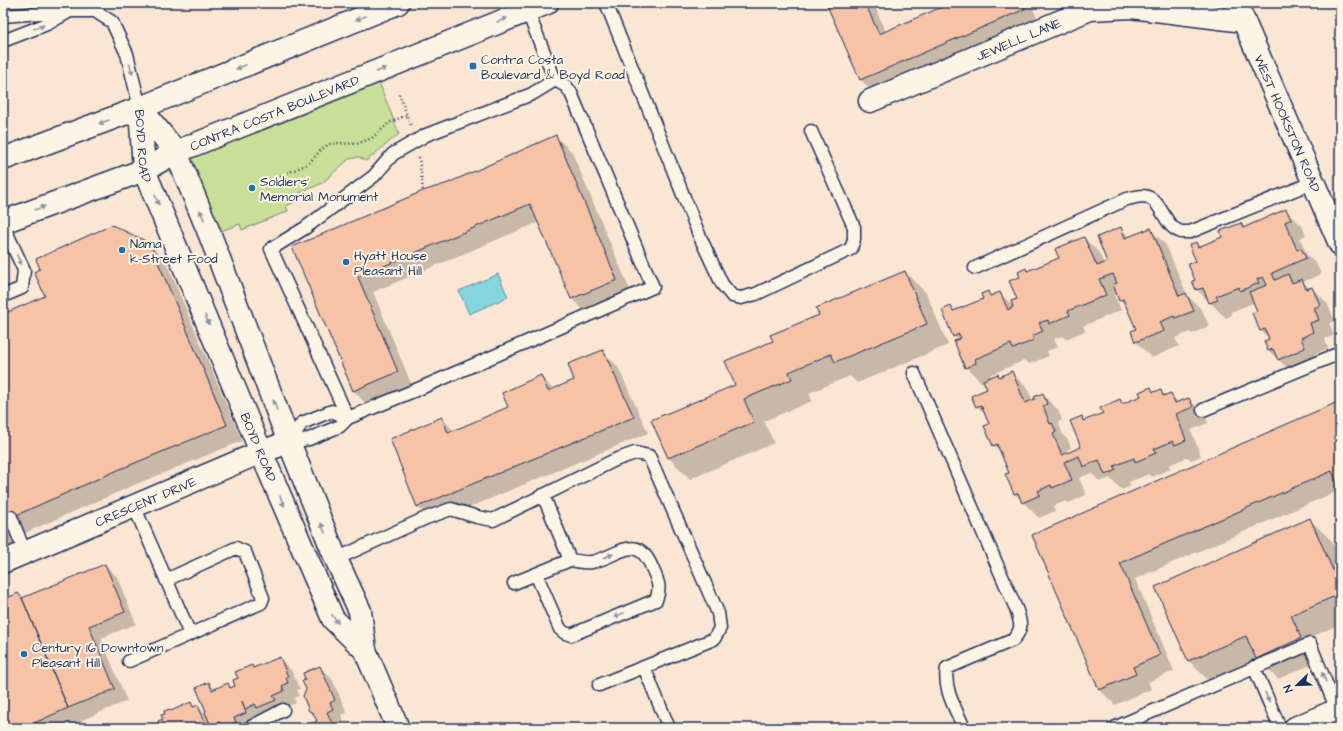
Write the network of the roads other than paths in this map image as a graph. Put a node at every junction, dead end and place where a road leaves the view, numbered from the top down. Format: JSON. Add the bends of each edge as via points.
{"nodes":[{"id":1,"x":398,"y":3,"type":"edge"},
{"id":2,"x":606,"y":3,"type":"edge"},
{"id":3,"x":537,"y":7,"type":"edge"},
{"id":4,"x":70,"y":11,"type":"junction"},
{"id":5,"x":1240,"y":12,"type":"edge"},
{"id":6,"x":3,"y":16,"type":"edge"},
{"id":7,"x":3,"y":41,"type":"edge"},
{"id":8,"x":555,"y":80,"type":"junction"},
{"id":9,"x":870,"y":101,"type":"dead end"},
{"id":10,"x":140,"y":108,"type":"junction"},
{"id":11,"x":811,"y":131,"type":"dead end"},
{"id":12,"x":176,"y":152,"type":"junction"},
{"id":13,"x":3,"y":159,"type":"edge"},
{"id":14,"x":144,"y":170,"type":"junction"},
{"id":15,"x":1314,"y":182,"type":"junction"},
{"id":16,"x":1335,"y":217,"type":"edge"},
{"id":17,"x":3,"y":222,"type":"edge"},
{"id":18,"x":3,"y":225,"type":"edge"},
{"id":19,"x":1340,"y":244,"type":"edge"},
{"id":20,"x":975,"y":268,"type":"dead end"},
{"id":21,"x":3,"y":296,"type":"edge"},
{"id":22,"x":1340,"y":353,"type":"edge"},
{"id":23,"x":914,"y":373,"type":"dead end"},
{"id":24,"x":1203,"y":410,"type":"dead end"},
{"id":25,"x":348,"y":418,"type":"junction"},
{"id":26,"x":289,"y":442,"type":"junction"},
{"id":27,"x":261,"y":452,"type":"junction"},
{"id":28,"x":543,"y":495,"type":"junction"},
{"id":29,"x":134,"y":506,"type":"junction"},
{"id":30,"x":11,"y":517,"type":"dead end"},
{"id":31,"x":25,"y":553,"type":"junction"},
{"id":32,"x":336,"y":559,"type":"junction"},
{"id":33,"x":570,"y":560,"type":"junction"},
{"id":34,"x":3,"y":562,"type":"edge"},
{"id":35,"x":536,"y":574,"type":"junction"},
{"id":36,"x":166,"y":580,"type":"junction"},
{"id":37,"x":514,"y":583,"type":"dead end"},
{"id":38,"x":190,"y":634,"type":"junction"},
{"id":39,"x":365,"y":650,"type":"junction"},
{"id":40,"x":129,"y":661,"type":"dead end"},
{"id":41,"x":644,"y":667,"type":"junction"},
{"id":42,"x":1254,"y":667,"type":"junction"},
{"id":43,"x":599,"y":685,"type":"dead end"},
{"id":44,"x":283,"y":710,"type":"dead end"},
{"id":45,"x":1339,"y":710,"type":"edge"},
{"id":46,"x":249,"y":728,"type":"edge"},
{"id":47,"x":398,"y":728,"type":"edge"},
{"id":48,"x":669,"y":728,"type":"edge"},
{"id":49,"x":964,"y":728,"type":"edge"},
{"id":50,"x":1114,"y":728,"type":"edge"},
{"id":51,"x":1280,"y":728,"type":"edge"},
{"id":52,"x":1295,"y":728,"type":"edge"}],
"edges":[{"from":1,"to":10,"type":"street","one_way":true},
{"from":2,"to":11,"type":"lane","via":[[700,236],[722,284],[732,296],[741,298],[756,294],[851,249],[854,227]]},
{"from":3,"to":8,"type":"lane"},
{"from":12,"to":3,"type":"street","name":"CONTRA COSTA BOULEVARD","one_way":true},
{"from":4,"to":6,"type":"lane"},
{"from":7,"to":4,"type":"lane","one_way":true,"via":[[46,24]]},
{"from":4,"to":10,"type":"lane","one_way":true,"via":[[95,11],[112,22],[127,54]]},
{"from":5,"to":9,"type":"street","name":"JEWELL LANE","via":[[1131,7],[1090,9]]},
{"from":5,"to":15,"type":"street","name":"WEST HOOKSTON ROAD"},
{"from":8,"to":25,"type":"lane","via":[[532,94],[432,133],[393,154],[374,176],[305,228],[271,249]]},
{"from":8,"to":25,"type":"lane","via":[[566,86],[571,93],[653,287]]},
{"from":10,"to":12,"type":"street","name":"BOYD ROAD"},
{"from":10,"to":13,"type":"street","one_way":true},
{"from":10,"to":14,"type":"street","name":"BOYD ROAD"},
{"from":12,"to":14,"type":"street","name":"CONTRA COSTA BOULEVARD"},
{"from":26,"to":12,"type":"street","name":"BOYD ROAD","one_way":true},
{"from":17,"to":14,"type":"street","name":"CONTRA COSTA BOULEVARD","one_way":true},
{"from":14,"to":27,"type":"street","name":"BOYD ROAD","one_way":true},
{"from":15,"to":16,"type":"street","name":"WEST HOOKSTON ROAD"},
{"from":15,"to":20,"type":"lane","via":[[1190,232],[1179,232],[1168,223],[1151,199],[1143,196],[1127,199]]},
{"from":16,"to":19,"type":"street","name":"WEST HOOKSTON ROAD"},
{"from":18,"to":21,"type":"lane","one_way":true,"via":[[24,270],[22,288]]},
{"from":22,"to":24,"type":"lane"},
{"from":23,"to":49,"type":"lane","via":[[1020,622],[1020,631],[1013,640],[947,668],[947,688]]},
{"from":25,"to":26,"type":"lane","via":[[340,426],[309,439]]},
{"from":25,"to":26,"type":"lane","via":[[332,411],[302,423]]},
{"from":26,"to":27,"type":"street","name":"CRESCENT DRIVE"},
{"from":32,"to":26,"type":"street","name":"BOYD ROAD","one_way":true},
{"from":27,"to":29,"type":"street","name":"CRESCENT DRIVE"},
{"from":27,"to":39,"type":"street","name":"BOYD ROAD","one_way":true,"via":[[333,619]]},
{"from":28,"to":32,"type":"lane","via":[[493,520],[451,509]]},
{"from":28,"to":33,"type":"lane"},
{"from":28,"to":41,"type":"lane","via":[[615,460],[635,453],[649,456],[718,613],[720,628],[714,639]]},
{"from":29,"to":31,"type":"street","name":"CRESCENT DRIVE"},
{"from":29,"to":36,"type":"lane"},
{"from":30,"to":31,"type":"lane"},
{"from":31,"to":34,"type":"street","name":"CRESCENT DRIVE"},
{"from":32,"to":39,"type":"street","name":"BOYD ROAD","via":[[360,611]]},
{"from":33,"to":35,"type":"lane"},
{"from":33,"to":35,"type":"lane","one_way":true,"via":[[591,562],[630,548],[639,550],[648,557],[659,593],[656,600],[571,635],[560,629]]},
{"from":35,"to":37,"type":"lane"},
{"from":36,"to":38,"type":"lane"},
{"from":36,"to":38,"type":"lane","via":[[236,548],[245,552],[263,598],[262,603]]},
{"from":38,"to":40,"type":"lane"},
{"from":39,"to":47,"type":"street","name":"BOYD ROAD"},
{"from":41,"to":43,"type":"lane"},
{"from":41,"to":48,"type":"lane"},
{"from":45,"to":42,"type":"lane","one_way":true,"via":[[1310,644]]},
{"from":42,"to":50,"type":"lane"},
{"from":42,"to":51,"type":"lane","one_way":true},
{"from":44,"to":46,"type":"lane"},
{"from":45,"to":52,"type":"street"}]}
